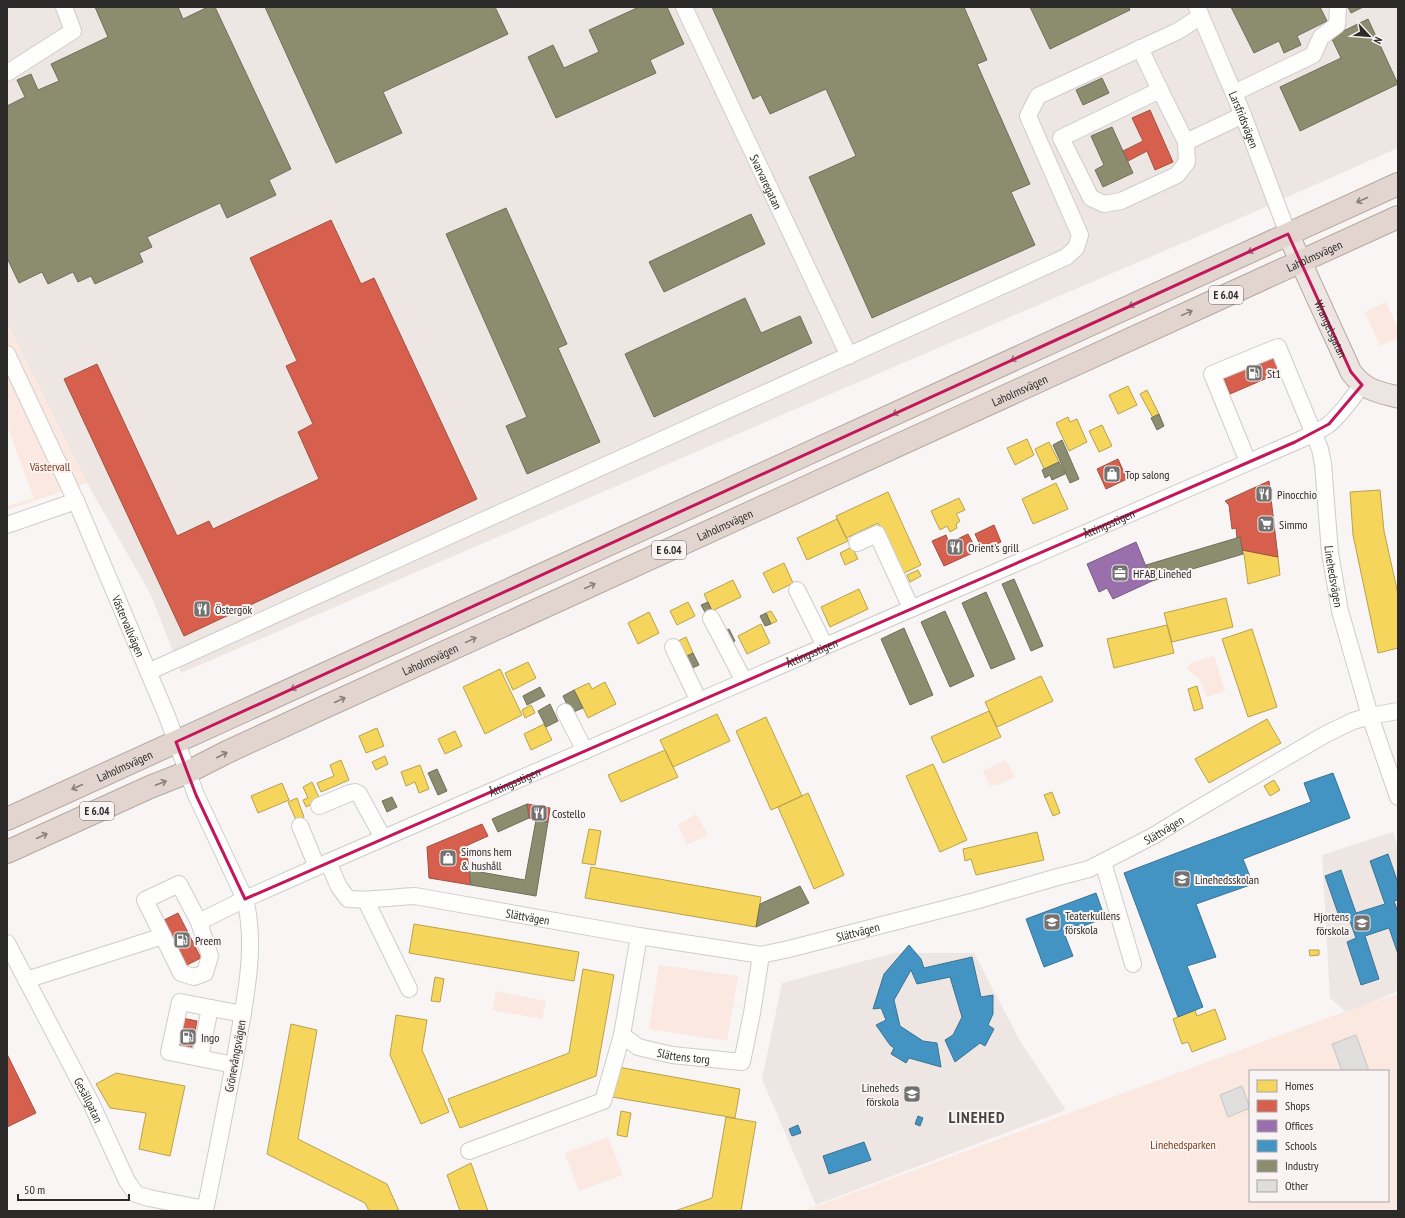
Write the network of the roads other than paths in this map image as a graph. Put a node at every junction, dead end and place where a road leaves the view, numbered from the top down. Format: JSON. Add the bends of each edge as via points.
{"nodes":[{"id":1,"x":64,"y":7,"type":"edge"},
{"id":2,"x":684,"y":7,"type":"edge"},
{"id":3,"x":1338,"y":7,"type":"edge"},
{"id":4,"x":1199,"y":12,"type":"edge"},
{"id":5,"x":1140,"y":48,"type":"junction"},
{"id":6,"x":7,"y":73,"type":"edge"},
{"id":7,"x":1160,"y":90,"type":"junction"},
{"id":8,"x":1234,"y":93,"type":"junction"},
{"id":9,"x":1243,"y":115,"type":"junction"},
{"id":10,"x":1186,"y":142,"type":"junction"},
{"id":11,"x":1398,"y":184,"type":"edge"},
{"id":12,"x":1398,"y":217,"type":"edge"},
{"id":13,"x":1288,"y":234,"type":"junction"},
{"id":14,"x":1300,"y":262,"type":"junction"},
{"id":15,"x":7,"y":354,"type":"edge"},
{"id":16,"x":849,"y":356,"type":"junction"},
{"id":17,"x":1362,"y":385,"type":"junction"},
{"id":18,"x":1398,"y":397,"type":"edge"},
{"id":19,"x":1314,"y":433,"type":"junction"},
{"id":20,"x":1248,"y":462,"type":"junction"},
{"id":21,"x":76,"y":501,"type":"junction"},
{"id":22,"x":7,"y":525,"type":"edge"},
{"id":23,"x":857,"y":543,"type":"dead end"},
{"id":24,"x":797,"y":590,"type":"dead end"},
{"id":25,"x":911,"y":608,"type":"junction"},
{"id":26,"x":711,"y":618,"type":"dead end"},
{"id":27,"x":825,"y":646,"type":"junction"},
{"id":28,"x":673,"y":647,"type":"dead end"},
{"id":29,"x":148,"y":672,"type":"junction"},
{"id":30,"x":744,"y":681,"type":"junction"},
{"id":31,"x":699,"y":701,"type":"junction"},
{"id":32,"x":1398,"y":711,"type":"edge"},
{"id":33,"x":565,"y":712,"type":"dead end"},
{"id":34,"x":1370,"y":716,"type":"junction"},
{"id":35,"x":176,"y":742,"type":"junction"},
{"id":36,"x":585,"y":750,"type":"junction"},
{"id":37,"x":188,"y":772,"type":"junction"},
{"id":38,"x":1398,"y":797,"type":"edge"},
{"id":39,"x":319,"y":806,"type":"dead end"},
{"id":40,"x":7,"y":819,"type":"edge"},
{"id":41,"x":300,"y":826,"type":"dead end"},
{"id":42,"x":383,"y":838,"type":"junction"},
{"id":43,"x":7,"y":852,"type":"edge"},
{"id":44,"x":1104,"y":862,"type":"junction"},
{"id":45,"x":323,"y":864,"type":"junction"},
{"id":46,"x":245,"y":899,"type":"junction"},
{"id":47,"x":366,"y":900,"type":"junction"},
{"id":48,"x":199,"y":922,"type":"junction"},
{"id":49,"x":163,"y":936,"type":"junction"},
{"id":50,"x":639,"y":936,"type":"junction"},
{"id":51,"x":7,"y":943,"type":"edge"},
{"id":52,"x":761,"y":955,"type":"junction"},
{"id":53,"x":1133,"y":964,"type":"dead end"},
{"id":54,"x":26,"y":980,"type":"junction"},
{"id":55,"x":409,"y":989,"type":"dead end"},
{"id":56,"x":210,"y":1008,"type":"junction"},
{"id":57,"x":242,"y":1014,"type":"junction"},
{"id":58,"x":622,"y":1035,"type":"junction"},
{"id":59,"x":200,"y":1058,"type":"junction"},
{"id":60,"x":234,"y":1065,"type":"junction"},
{"id":61,"x":469,"y":1151,"type":"dead end"},
{"id":62,"x":205,"y":1210,"type":"edge"}],
"edges":[{"from":1,"to":6,"type":"street","via":[[73,31]]},
{"from":2,"to":16,"type":"street","name":"Svarvaregatan"},
{"from":3,"to":8,"type":"street","via":[[1337,25],[1321,37],[1313,55]]},
{"from":4,"to":5,"type":"street","via":[[1178,31]]},
{"from":4,"to":8,"type":"street","name":"Larsfridsvägen"},
{"from":5,"to":7,"type":"street"},
{"from":5,"to":16,"type":"street","via":[[1038,96],[1028,116],[1080,236],[1076,248],[1066,258]]},
{"from":7,"to":10,"type":"street"},
{"from":7,"to":10,"type":"street","via":[[1061,138],[1091,198],[1104,204],[1121,201],[1177,175],[1187,162]]},
{"from":8,"to":9,"type":"street","name":"Larsfridsvägen"},
{"from":9,"to":10,"type":"street"},
{"from":9,"to":13,"type":"street","name":"Larsfridsvägen"},
{"from":11,"to":13,"type":"highway","name":"Laholmsvägen","number":"E 6.04","one_way":true},
{"from":12,"to":14,"type":"highway","name":"Laholmsvägen","number":"E 6.04"},
{"from":13,"to":14,"type":"main road","name":"Wrangelsgatan"},
{"from":13,"to":35,"type":"highway","name":"Laholmsvägen","number":"E 6.04","one_way":true},
{"from":14,"to":17,"type":"main road","name":"Wrangelsgatan","via":[[1351,372]]},
{"from":37,"to":14,"type":"highway","name":"Laholmsvägen","number":"E 6.04","one_way":true,"via":[[318,710]]},
{"from":15,"to":21,"type":"street","name":"Västervallvägen"},
{"from":16,"to":29,"type":"street"},
{"from":17,"to":18,"type":"main road","name":"Wrangelsgatan","via":[[1370,390]]},
{"from":17,"to":19,"type":"street","name":"Åttingsstigen","via":[[1329,424]]},
{"from":19,"to":20,"type":"street","name":"Åttingsstigen"},
{"from":19,"to":20,"type":"street","name":"Linehedsvägen","via":[[1278,347],[1212,374]]},
{"from":19,"to":34,"type":"street","name":"Linehedsvägen","via":[[1323,464],[1330,553],[1340,610]]},
{"from":20,"to":25,"type":"street","name":"Åttingsstigen"},
{"from":21,"to":22,"type":"street"},
{"from":21,"to":29,"type":"street","name":"Västervallvägen"},
{"from":23,"to":25,"type":"street","via":[[876,534]]},
{"from":24,"to":27,"type":"street"},
{"from":25,"to":27,"type":"street","name":"Åttingsstigen"},
{"from":26,"to":30,"type":"street"},
{"from":27,"to":30,"type":"street","name":"Åttingsstigen"},
{"from":28,"to":31,"type":"street"},
{"from":29,"to":35,"type":"street","name":"Västervallvägen"},
{"from":30,"to":31,"type":"street","name":"Åttingsstigen"},
{"from":31,"to":36,"type":"street","name":"Åttingsstigen"},
{"from":32,"to":34,"type":"street"},
{"from":33,"to":36,"type":"street"},
{"from":34,"to":38,"type":"street","name":"Linehedsvägen"},
{"from":34,"to":44,"type":"street","name":"Slättvägen","via":[[1326,734],[1154,836]]},
{"from":35,"to":37,"type":"street","name":"Västervallvägen"},
{"from":35,"to":40,"type":"highway","name":"Laholmsvägen","number":"E 6.04","one_way":true},
{"from":36,"to":42,"type":"street","name":"Åttingsstigen"},
{"from":43,"to":37,"type":"highway","name":"Laholmsvägen","number":"E 6.04","one_way":true},
{"from":37,"to":46,"type":"street","name":"Västervallvägen","via":[[196,795]]},
{"from":39,"to":42,"type":"street","via":[[350,793],[359,794]]},
{"from":41,"to":45,"type":"street"},
{"from":42,"to":45,"type":"street","name":"Åttingsstigen"},
{"from":44,"to":52,"type":"street","name":"Slättvägen","via":[[1089,869],[980,900]]},
{"from":44,"to":53,"type":"street"},
{"from":45,"to":46,"type":"street","name":"Åttingsstigen"},
{"from":45,"to":47,"type":"street","name":"Slättvägen","via":[[348,900]]},
{"from":46,"to":48,"type":"street","name":"Åttingsstigen"},
{"from":46,"to":57,"type":"street","name":"Grönevångsvägen","via":[[250,938],[249,968]]},
{"from":47,"to":50,"type":"street","name":"Slättvägen","via":[[415,896]]},
{"from":47,"to":55,"type":"street"},
{"from":48,"to":49,"type":"street","via":[[179,884],[146,900]]},
{"from":48,"to":49,"type":"street","via":[[210,956],[205,973],[194,977],[181,973]]},
{"from":49,"to":54,"type":"street"},
{"from":50,"to":52,"type":"street","name":"Slättvägen"},
{"from":50,"to":58,"type":"street"},
{"from":51,"to":54,"type":"street","name":"Gesällgatan"},
{"from":52,"to":58,"type":"street","name":"Slättens torg","via":[[742,1062],[672,1055],[638,1047]]},
{"from":54,"to":62,"type":"street","name":"Gesällgatan","via":[[91,1103],[127,1181],[136,1194]]},
{"from":56,"to":57,"type":"street"},
{"from":56,"to":59,"type":"street"},
{"from":56,"to":59,"type":"street","via":[[180,1002],[169,1052]]},
{"from":57,"to":60,"type":"street","name":"Grönevångsvägen"},
{"from":58,"to":61,"type":"street","via":[[603,1101]]},
{"from":59,"to":60,"type":"street"},
{"from":60,"to":62,"type":"street","name":"Grönevångsvägen"}]}
